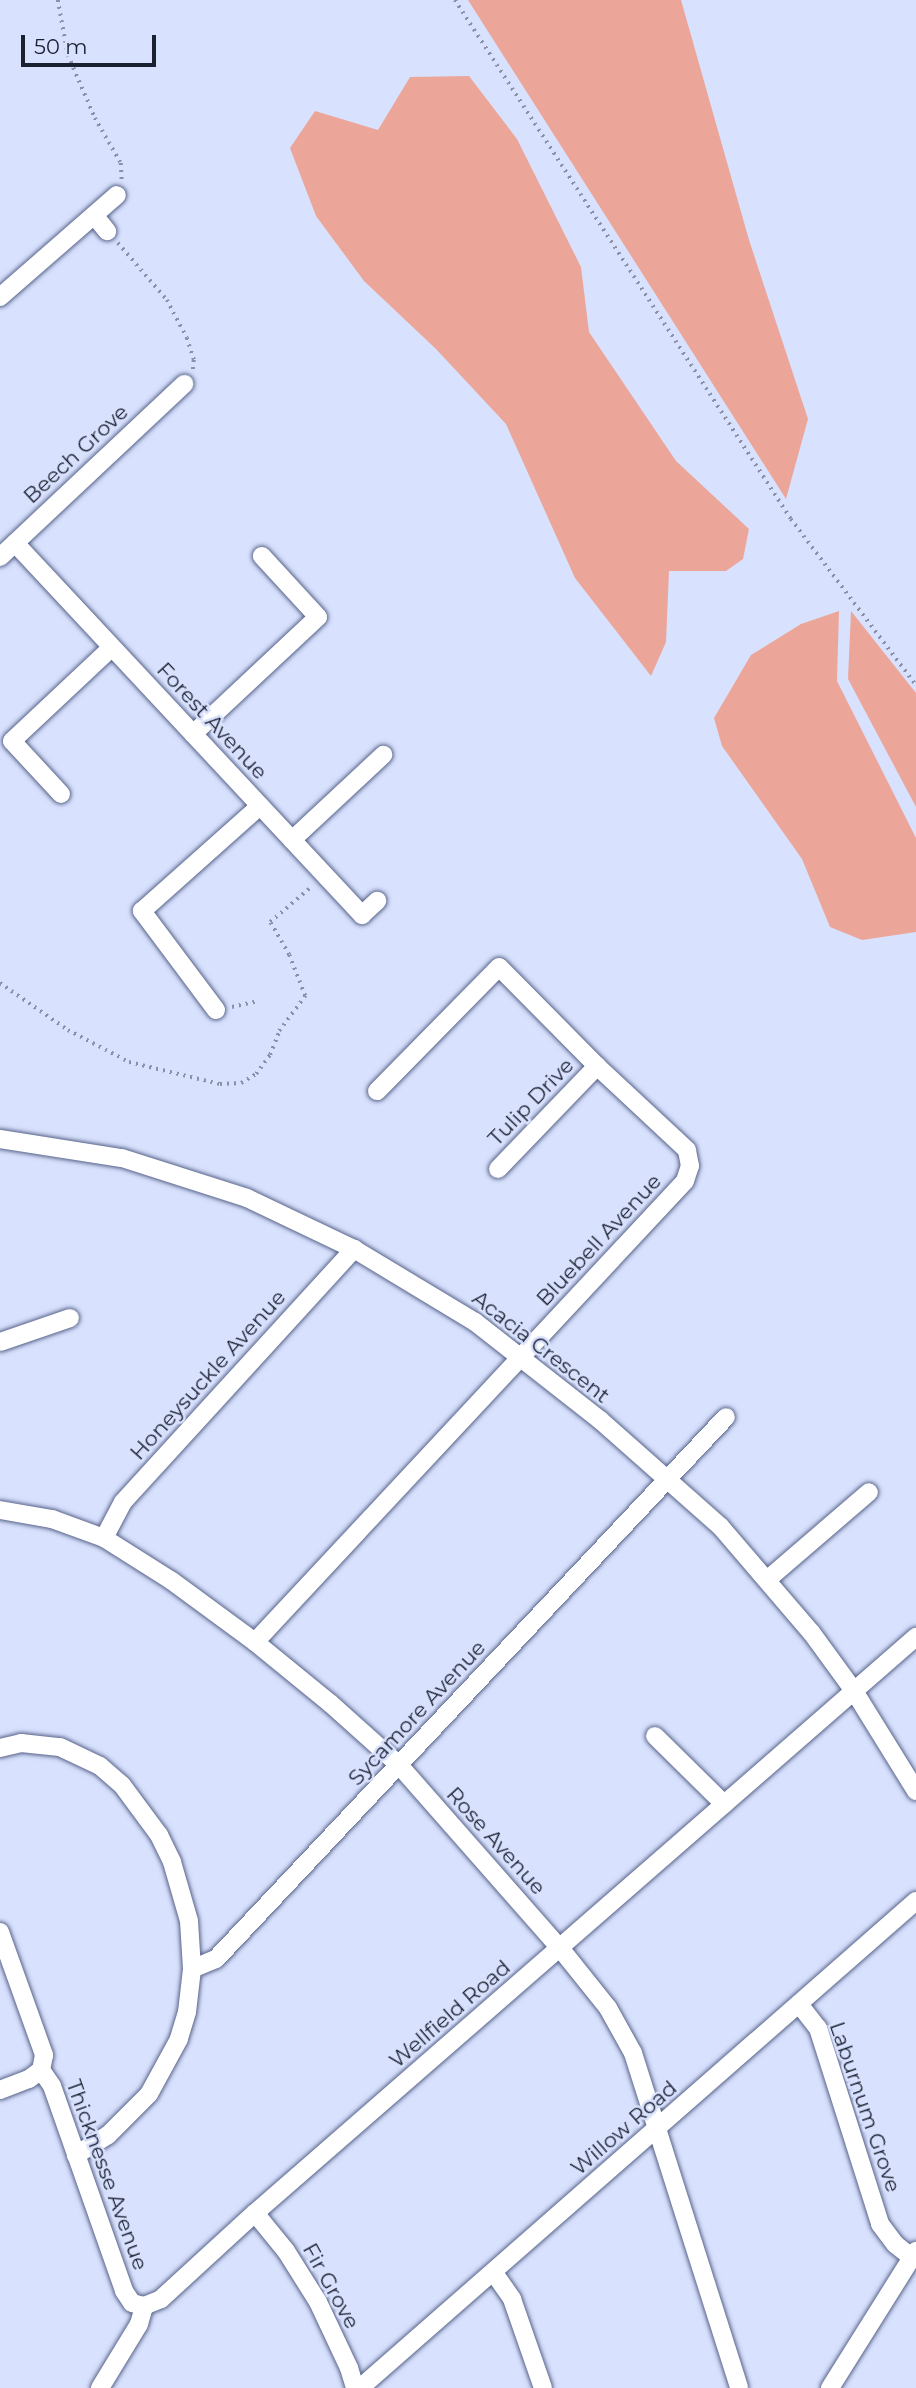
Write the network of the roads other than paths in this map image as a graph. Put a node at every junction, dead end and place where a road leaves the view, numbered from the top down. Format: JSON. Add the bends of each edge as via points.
{"nodes":[{"id":1,"x":117,"y":195,"type":"road end"},
{"id":2,"x":94,"y":215,"type":"junction"},
{"id":3,"x":107,"y":231,"type":"road end"},
{"id":4,"x":0,"y":297,"type":"edge"},
{"id":5,"x":184,"y":384,"type":"road end"},
{"id":6,"x":15,"y":543,"type":"junction"},
{"id":7,"x":0,"y":556,"type":"edge"},
{"id":8,"x":262,"y":556,"type":"dead end"},
{"id":9,"x":112,"y":647,"type":"junction"},
{"id":10,"x":193,"y":734,"type":"junction"},
{"id":11,"x":383,"y":755,"type":"dead end"},
{"id":12,"x":61,"y":793,"type":"dead end"},
{"id":13,"x":260,"y":806,"type":"junction"},
{"id":14,"x":292,"y":840,"type":"junction"},
{"id":15,"x":377,"y":901,"type":"dead end"},
{"id":16,"x":216,"y":1010,"type":"road end"},
{"id":17,"x":597,"y":1066,"type":"junction"},
{"id":18,"x":377,"y":1091,"type":"dead end"},
{"id":19,"x":0,"y":1139,"type":"edge"},
{"id":20,"x":498,"y":1169,"type":"dead end"},
{"id":21,"x":354,"y":1249,"type":"junction"},
{"id":22,"x":70,"y":1318,"type":"dead end"},
{"id":23,"x":0,"y":1342,"type":"edge"},
{"id":24,"x":520,"y":1357,"type":"junction"},
{"id":25,"x":726,"y":1417,"type":"dead end"},
{"id":26,"x":668,"y":1479,"type":"junction"},
{"id":27,"x":869,"y":1492,"type":"dead end"},
{"id":28,"x":0,"y":1510,"type":"edge"},
{"id":29,"x":104,"y":1538,"type":"junction"},
{"id":30,"x":768,"y":1578,"type":"junction"},
{"id":31,"x":916,"y":1637,"type":"edge"},
{"id":32,"x":255,"y":1642,"type":"junction"},
{"id":33,"x":854,"y":1690,"type":"junction"},
{"id":34,"x":655,"y":1736,"type":"dead end"},
{"id":35,"x":0,"y":1748,"type":"edge"},
{"id":36,"x":399,"y":1765,"type":"junction"},
{"id":37,"x":916,"y":1791,"type":"edge"},
{"id":38,"x":724,"y":1804,"type":"junction"},
{"id":39,"x":916,"y":1901,"type":"edge"},
{"id":40,"x":0,"y":1932,"type":"edge"},
{"id":41,"x":560,"y":1948,"type":"junction"},
{"id":42,"x":192,"y":1969,"type":"junction"},
{"id":43,"x":799,"y":2004,"type":"junction"},
{"id":44,"x":41,"y":2070,"type":"junction"},
{"id":45,"x":0,"y":2090,"type":"edge"},
{"id":46,"x":657,"y":2127,"type":"junction"},
{"id":47,"x":76,"y":2155,"type":"junction"},
{"id":48,"x":255,"y":2213,"type":"junction"},
{"id":49,"x":914,"y":2254,"type":"edge"},
{"id":50,"x":494,"y":2273,"type":"junction"},
{"id":51,"x":145,"y":2306,"type":"junction"},
{"id":52,"x":100,"y":2388,"type":"edge"},
{"id":53,"x":357,"y":2388,"type":"edge"},
{"id":54,"x":543,"y":2388,"type":"edge"},
{"id":55,"x":738,"y":2388,"type":"edge"},
{"id":56,"x":830,"y":2388,"type":"edge"}],
"edges":[{"from":1,"to":2,"type":"street"},
{"from":2,"to":3,"type":"street"},
{"from":2,"to":4,"type":"street"},
{"from":5,"to":6,"type":"street","name":"Beech Grove"},
{"from":6,"to":7,"type":"street","name":"Beech Grove"},
{"from":6,"to":9,"type":"street","name":"Forest Avenue"},
{"from":8,"to":10,"type":"street","via":[[318,617]]},
{"from":9,"to":10,"type":"street","name":"Forest Avenue"},
{"from":9,"to":12,"type":"street","via":[[12,741]]},
{"from":10,"to":13,"type":"street","name":"Forest Avenue"},
{"from":11,"to":14,"type":"street"},
{"from":13,"to":14,"type":"street","name":"Forest Avenue"},
{"from":13,"to":16,"type":"street","via":[[142,911]]},
{"from":14,"to":15,"type":"street","name":"Forest Avenue","via":[[362,915]]},
{"from":17,"to":18,"type":"street","name":"Bluebell Avenue","via":[[499,967]]},
{"from":17,"to":20,"type":"street","name":"Tulip Drive"},
{"from":17,"to":24,"type":"street","name":"Bluebell Avenue","via":[[687,1150],[690,1166],[685,1181]]},
{"from":19,"to":21,"type":"street","name":"Acacia Crescent","via":[[80,1150],[158,1168],[247,1198]]},
{"from":21,"to":24,"type":"street","name":"Acacia Crescent","via":[[475,1322]]},
{"from":21,"to":29,"type":"street","name":"Honeysuckle Avenue","via":[[123,1502]]},
{"from":22,"to":23,"type":"street"},
{"from":24,"to":26,"type":"street","name":"Acacia Crescent"},
{"from":24,"to":32,"type":"street","name":"Bluebell Avenue"},
{"from":25,"to":26,"type":"street","name":"Sycamore Avenue"},
{"from":26,"to":30,"type":"street","name":"Acacia Crescent"},
{"from":26,"to":36,"type":"street","name":"Sycamore Avenue"},
{"from":27,"to":30,"type":"street"},
{"from":28,"to":29,"type":"street","name":"Rose Avenue","via":[[52,1519]]},
{"from":29,"to":32,"type":"street","name":"Rose Avenue"},
{"from":30,"to":33,"type":"street","name":"Acacia Crescent"},
{"from":31,"to":33,"type":"street","name":"Wellfield Road"},
{"from":32,"to":36,"type":"street","name":"Rose Avenue"},
{"from":33,"to":37,"type":"street","name":"Acacia Crescent"},
{"from":33,"to":38,"type":"street","name":"Wellfield Road"},
{"from":34,"to":38,"type":"street"},
{"from":35,"to":42,"type":"street","via":[[21,1743],[61,1747],[100,1766],[122,1785],[159,1835],[172,1862],[189,1921]]},
{"from":36,"to":41,"type":"street","name":"Rose Avenue"},
{"from":36,"to":42,"type":"street","name":"Sycamore Avenue","via":[[216,1959]]},
{"from":38,"to":41,"type":"street","name":"Wellfield Road"},
{"from":39,"to":43,"type":"street","name":"Willow Road"},
{"from":40,"to":44,"type":"street","name":"Thicknesse Avenue","via":[[44,2055]]},
{"from":41,"to":46,"type":"street","name":"Rose Avenue","via":[[608,2008],[633,2053]]},
{"from":41,"to":48,"type":"street","name":"Wellfield Road"},
{"from":42,"to":47,"type":"street","via":[[179,2039],[149,2094],[108,2135]]},
{"from":43,"to":46,"type":"street","name":"Willow Road"},
{"from":43,"to":49,"type":"street","name":"Laburnum Grove","via":[[818,2028],[880,2224],[895,2244]]},
{"from":44,"to":45,"type":"street"},
{"from":44,"to":47,"type":"street","name":"Thicknesse Avenue","via":[[52,2086]]},
{"from":46,"to":50,"type":"street","name":"Willow Road"},
{"from":46,"to":55,"type":"street","name":"Rose Avenue"},
{"from":47,"to":51,"type":"street","name":"Thicknesse Avenue","via":[[124,2291],[132,2302]]},
{"from":48,"to":51,"type":"street","name":"Wellfield Road","via":[[161,2300]]},
{"from":48,"to":53,"type":"street","name":"Fir Grove","via":[[318,2302]]},
{"from":49,"to":56,"type":"street"},
{"from":50,"to":53,"type":"street","name":"Willow Road"},
{"from":50,"to":54,"type":"street","via":[[512,2299]]},
{"from":51,"to":52,"type":"street","via":[[139,2325]]}]}
